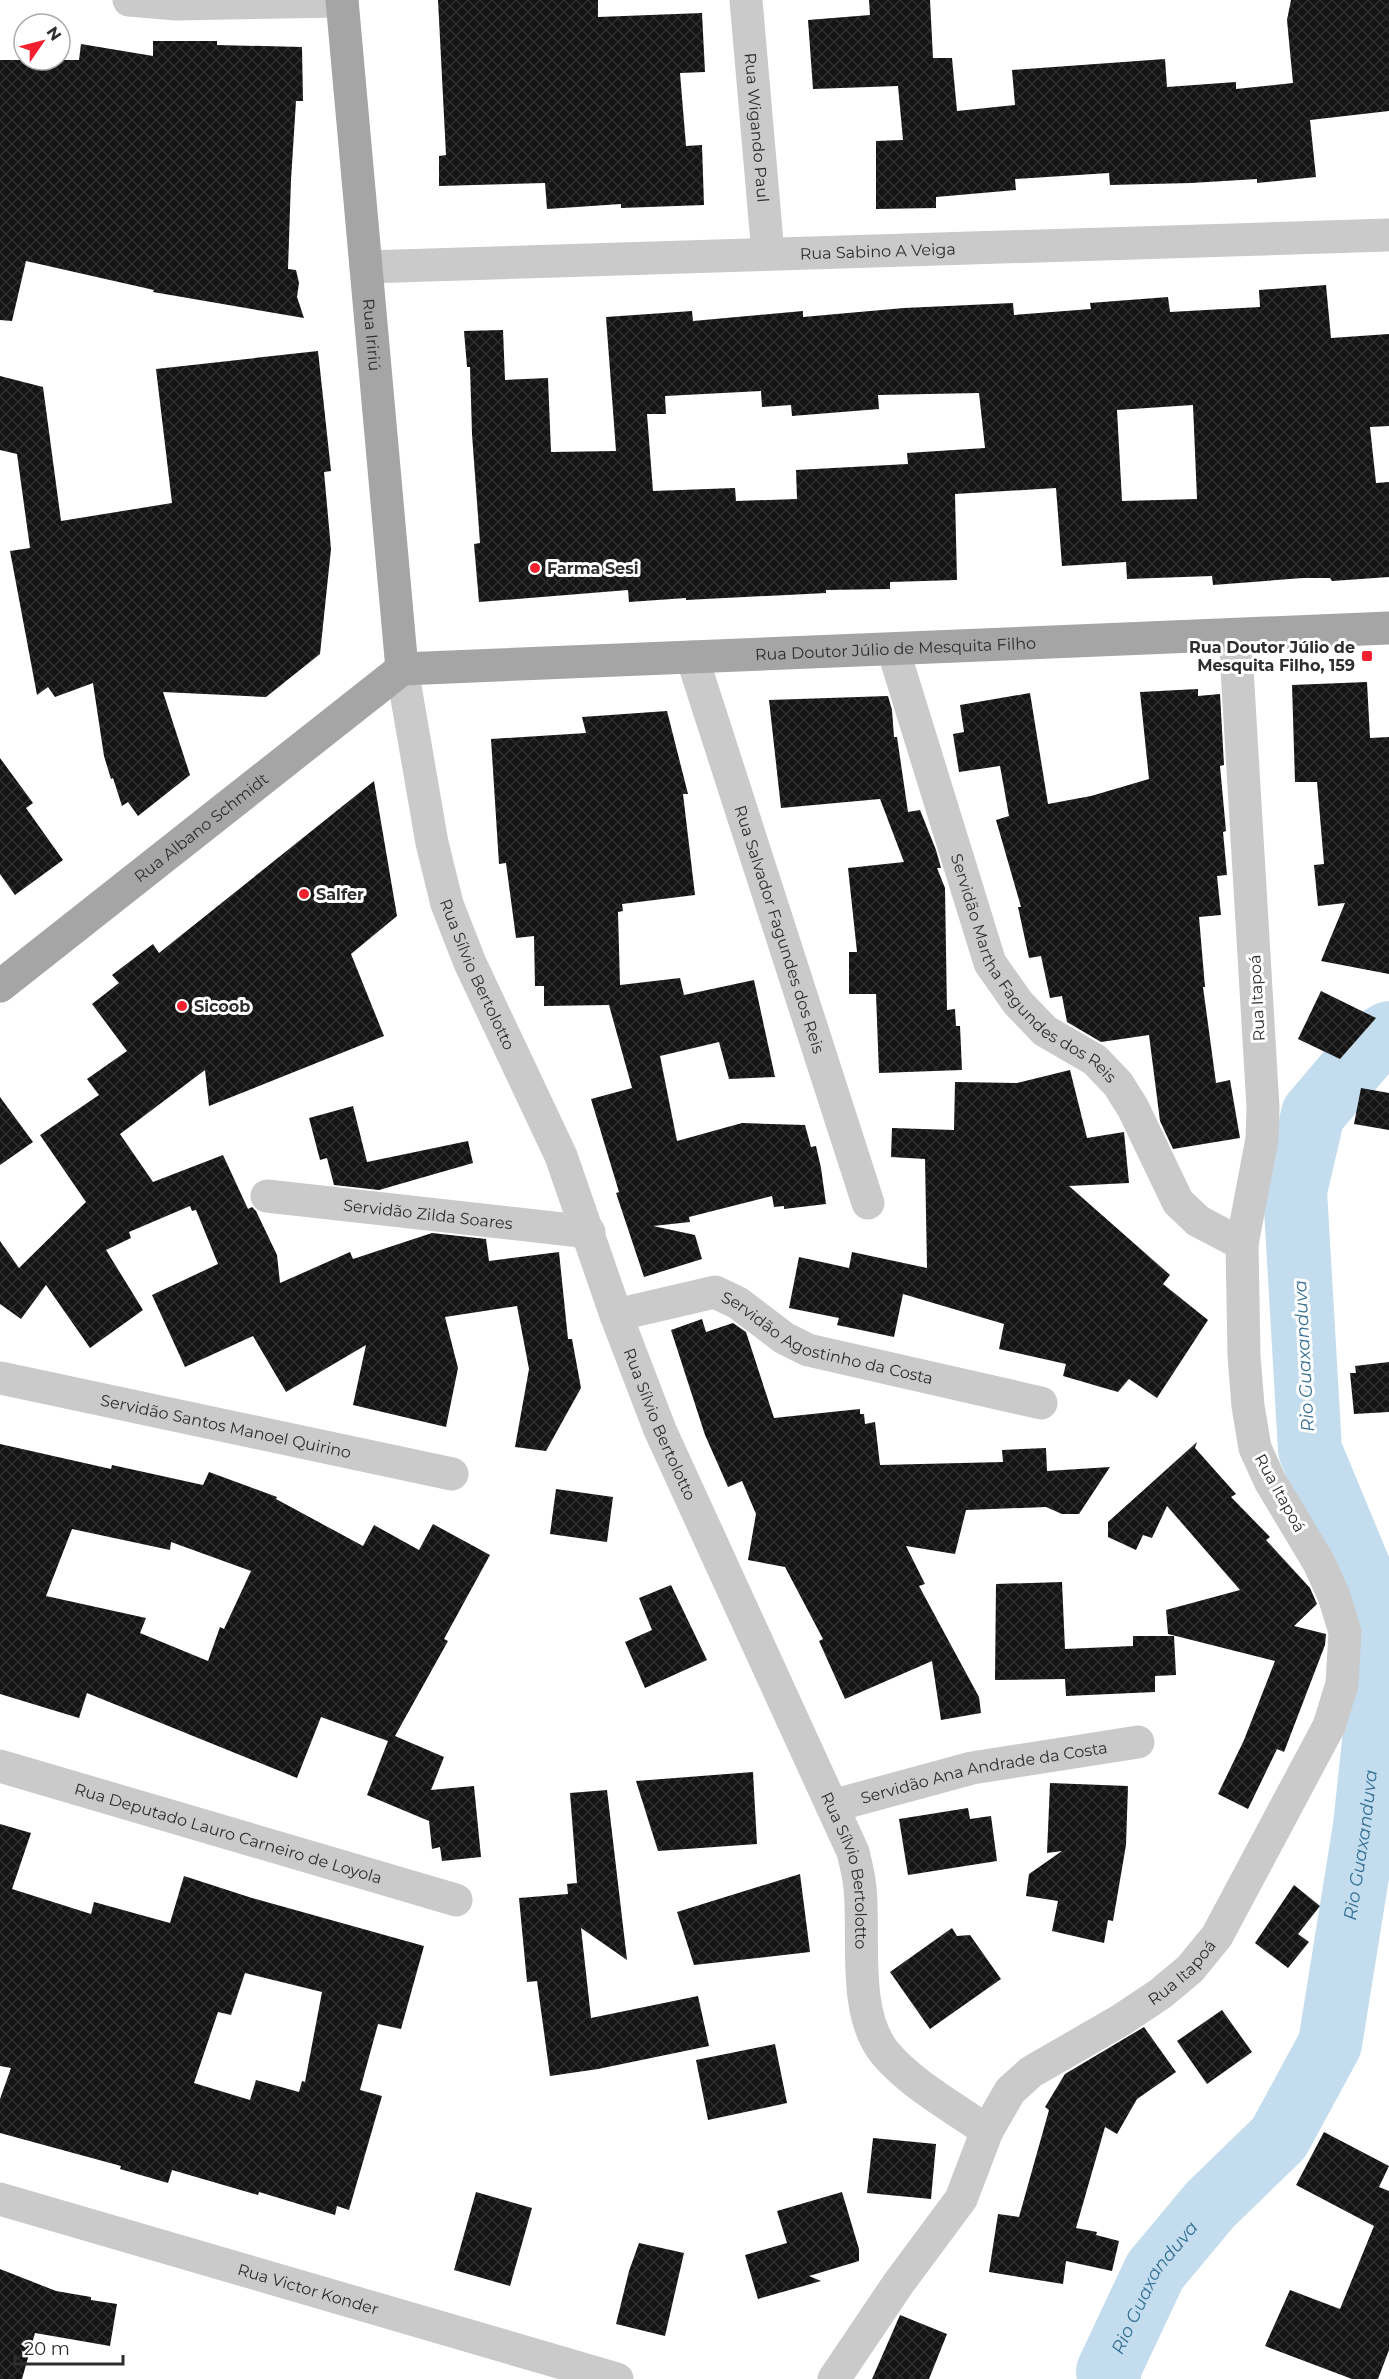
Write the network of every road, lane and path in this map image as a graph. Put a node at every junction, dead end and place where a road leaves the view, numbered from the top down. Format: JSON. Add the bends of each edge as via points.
{"nodes":[{"id":1,"x":129,"y":0,"type":"edge"},
{"id":2,"x":746,"y":0,"type":"edge"},
{"id":3,"x":342,"y":1,"type":"edge"},
{"id":4,"x":1389,"y":235,"type":"edge"},
{"id":5,"x":768,"y":254,"type":"junction"},
{"id":6,"x":366,"y":267,"type":"junction"},
{"id":7,"x":1389,"y":628,"type":"edge"},
{"id":8,"x":1235,"y":635,"type":"junction"},
{"id":9,"x":893,"y":649,"type":"junction"},
{"id":10,"x":692,"y":657,"type":"junction"},
{"id":11,"x":402,"y":669,"type":"junction"},
{"id":12,"x":0,"y":986,"type":"edge"},
{"id":13,"x":267,"y":1196,"type":"dead end"},
{"id":14,"x":868,"y":1203,"type":"dead end"},
{"id":15,"x":589,"y":1232,"type":"junction"},
{"id":16,"x":1242,"y":1244,"type":"junction"},
{"id":17,"x":616,"y":1315,"type":"junction"},
{"id":18,"x":0,"y":1378,"type":"edge"},
{"id":19,"x":1041,"y":1403,"type":"dead end"},
{"id":20,"x":452,"y":1474,"type":"dead end"},
{"id":21,"x":1138,"y":1742,"type":"dead end"},
{"id":22,"x":0,"y":1766,"type":"edge"},
{"id":23,"x":832,"y":1806,"type":"junction"},
{"id":24,"x":456,"y":1900,"type":"dead end"},
{"id":25,"x":987,"y":2131,"type":"junction"},
{"id":26,"x":0,"y":2199,"type":"edge"},
{"id":27,"x":617,"y":2379,"type":"edge"},
{"id":28,"x":834,"y":2379,"type":"edge"}],
"edges":[{"from":1,"to":3,"type":"street","via":[[176,4]]},
{"from":2,"to":5,"type":"street","name":"Rua Wigando Paul"},
{"from":3,"to":6,"type":"main road","name":"Rua Iririú"},
{"from":4,"to":5,"type":"street","name":"Rua Sabino A Veiga"},
{"from":5,"to":6,"type":"street","name":"Rua Sabino A Veiga"},
{"from":6,"to":11,"type":"main road","name":"Rua Iririú"},
{"from":7,"to":8,"type":"main road","name":"Rua Doutor Júlio de Mesquita Filho"},
{"from":8,"to":9,"type":"main road","name":"Rua Doutor Júlio de Mesquita Filho"},
{"from":8,"to":16,"type":"street","name":"Rua Itapoá","via":[[1263,1107],[1262,1139]]},
{"from":9,"to":10,"type":"main road","name":"Rua Doutor Júlio de Mesquita Filho"},
{"from":9,"to":16,"type":"street","name":"Servidão Martha Fagundes dos Reis","via":[[990,963],[1018,1003],[1045,1031],[1095,1060],[1118,1084],[1178,1202],[1198,1221]]},
{"from":10,"to":11,"type":"main road","name":"Rua Doutor Júlio de Mesquita Filho"},
{"from":10,"to":14,"type":"street","name":"Rua Salvador Fagundes dos Reis"},
{"from":11,"to":12,"type":"main road","name":"Rua Albano Schmidt"},
{"from":11,"to":15,"type":"street","name":"Rua Sílvio Bertolotto","via":[[432,843],[447,904],[470,963],[561,1156]]},
{"from":13,"to":15,"type":"street","name":"Servidão Zilda Soares"},
{"from":15,"to":17,"type":"street","name":"Rua Sílvio Bertolotto"},
{"from":16,"to":25,"type":"street","name":"Rua Itapoá","via":[[1244,1356],[1255,1448],[1334,1596],[1345,1632],[1342,1684],[1329,1726],[1217,1936],[1190,1970],[1121,2020],[1031,2072],[1010,2091]]},
{"from":17,"to":19,"type":"street","name":"Servidão Agostinho da Costa","via":[[715,1292],[808,1350]]},
{"from":17,"to":23,"type":"street","name":"Rua Sílvio Bertolotto","via":[[664,1439]]},
{"from":18,"to":20,"type":"street","name":"Servidão Santos Manoel Quirino"},
{"from":21,"to":23,"type":"street","name":"Servidão Ana Andrade da Costa","via":[[972,1768]]},
{"from":22,"to":24,"type":"street","name":"Rua Deputado Lauro Carneiro de Loyola"},
{"from":23,"to":25,"type":"street","name":"Rua Sílvio Bertolotto","via":[[853,1852],[860,1888],[864,1986],[870,2027],[884,2052],[907,2075]]},
{"from":25,"to":28,"type":"street","name":"Rua Itapoá","via":[[962,2199]]},
{"from":26,"to":27,"type":"street","name":"Rua Victor Konder"}]}
